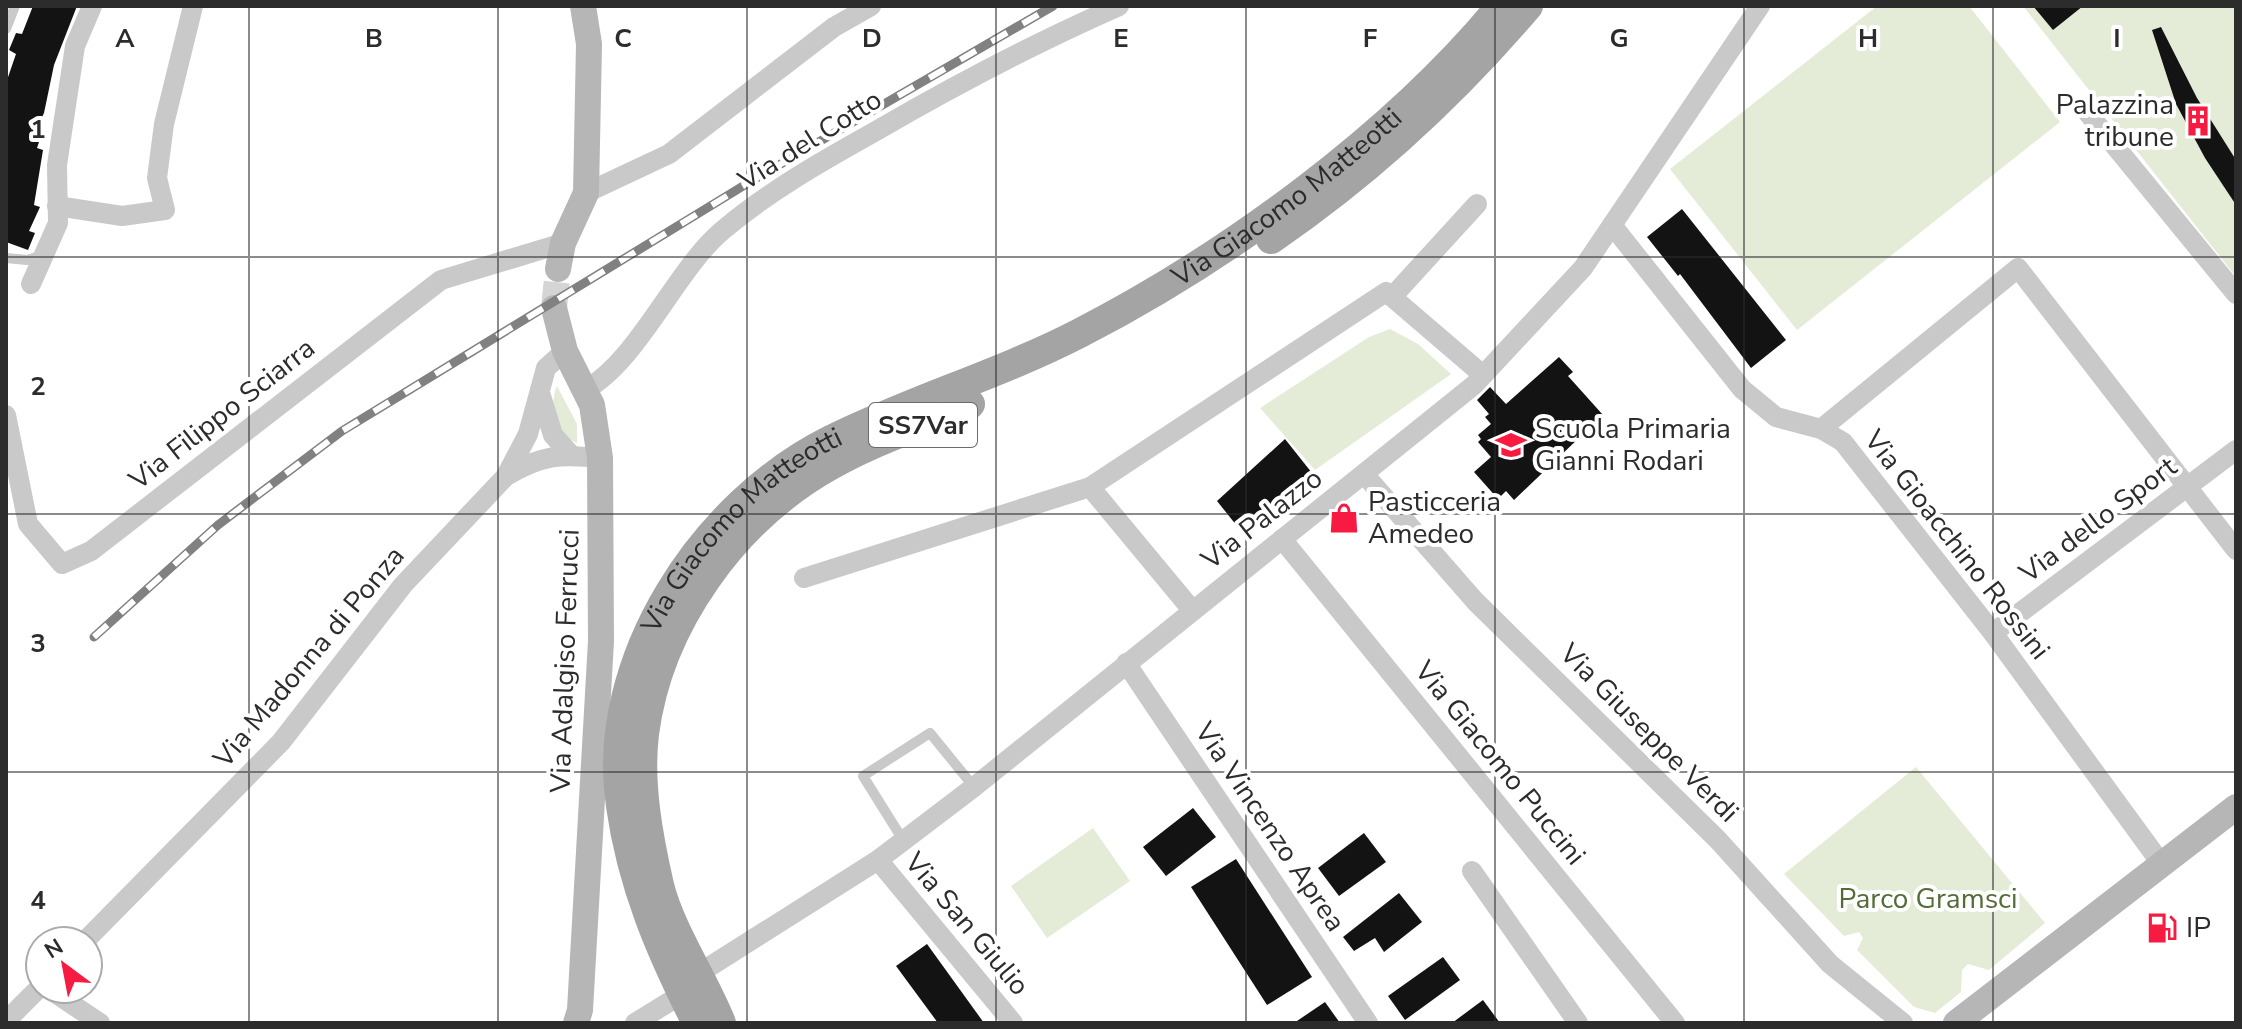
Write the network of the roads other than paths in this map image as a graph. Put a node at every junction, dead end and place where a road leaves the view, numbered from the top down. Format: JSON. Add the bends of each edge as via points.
{"nodes":[{"id":1,"x":15,"y":6,"type":"edge"},
{"id":2,"x":92,"y":6,"type":"edge"},
{"id":3,"x":193,"y":6,"type":"edge"},
{"id":4,"x":583,"y":6,"type":"edge"},
{"id":5,"x":871,"y":6,"type":"edge"},
{"id":6,"x":1119,"y":6,"type":"edge"},
{"id":7,"x":1501,"y":6,"type":"edge"},
{"id":8,"x":1528,"y":6,"type":"edge"},
{"id":9,"x":1760,"y":6,"type":"edge"},
{"id":10,"x":6,"y":29,"type":"edge"},
{"id":11,"x":2083,"y":107,"type":"dead end"},
{"id":12,"x":586,"y":193,"type":"junction"},
{"id":13,"x":1477,"y":204,"type":"dead end"},
{"id":14,"x":57,"y":206,"type":"junction"},
{"id":15,"x":1612,"y":225,"type":"junction"},
{"id":16,"x":43,"y":255,"type":"junction"},
{"id":17,"x":561,"y":256,"type":"joint"},
{"id":18,"x":6,"y":258,"type":"edge"},
{"id":19,"x":31,"y":284,"type":"dead end"},
{"id":20,"x":2236,"y":294,"type":"edge"},
{"id":21,"x":1392,"y":297,"type":"junction"},
{"id":22,"x":554,"y":308,"type":"tunnel mouth"},
{"id":23,"x":565,"y":351,"type":"junction"},
{"id":24,"x":1483,"y":375,"type":"junction"},
{"id":25,"x":585,"y":390,"type":"junction"},
{"id":26,"x":541,"y":396,"type":"junction"},
{"id":27,"x":6,"y":415,"type":"edge"},
{"id":28,"x":1821,"y":429,"type":"junction"},
{"id":29,"x":2236,"y":450,"type":"edge"},
{"id":30,"x":571,"y":455,"type":"junction"},
{"id":31,"x":600,"y":458,"type":"junction"},
{"id":32,"x":1364,"y":474,"type":"junction"},
{"id":33,"x":506,"y":476,"type":"junction"},
{"id":34,"x":1090,"y":487,"type":"junction"},
{"id":35,"x":2188,"y":489,"type":"junction"},
{"id":36,"x":1282,"y":539,"type":"junction"},
{"id":37,"x":2236,"y":550,"type":"edge"},
{"id":38,"x":804,"y":578,"type":"dead end"},
{"id":39,"x":1192,"y":610,"type":"junction"},
{"id":40,"x":1993,"y":633,"type":"junction"},
{"id":41,"x":1126,"y":663,"type":"junction"},
{"id":42,"x":974,"y":787,"type":"junction"},
{"id":43,"x":2236,"y":807,"type":"edge"},
{"id":44,"x":903,"y":840,"type":"junction"},
{"id":45,"x":878,"y":860,"type":"junction"},
{"id":46,"x":2163,"y":866,"type":"junction"},
{"id":47,"x":1472,"y":871,"type":"dead end"},
{"id":48,"x":101,"y":925,"type":"edge"},
{"id":49,"x":690,"y":984,"type":"junction"},
{"id":50,"x":24,"y":1003,"type":"edge"},
{"id":51,"x":73,"y":1005,"type":"edge"},
{"id":52,"x":6,"y":1021,"type":"edge"},
{"id":53,"x":100,"y":1023,"type":"edge"},
{"id":54,"x":576,"y":1023,"type":"edge"},
{"id":55,"x":635,"y":1023,"type":"edge"},
{"id":56,"x":697,"y":1023,"type":"edge"},
{"id":57,"x":721,"y":1023,"type":"edge"},
{"id":58,"x":1013,"y":1023,"type":"edge"},
{"id":59,"x":1368,"y":1023,"type":"edge"},
{"id":60,"x":1578,"y":1023,"type":"edge"},
{"id":61,"x":1675,"y":1023,"type":"edge"},
{"id":62,"x":1903,"y":1023,"type":"edge"},
{"id":63,"x":1956,"y":1023,"type":"edge"}],
"edges":[{"from":1,"to":10,"type":"lane"},
{"from":2,"to":14,"type":"street","via":[[75,46],[57,165]]},
{"from":3,"to":14,"type":"street","via":[[164,124],[157,178],[165,210],[122,216]]},
{"from":4,"to":12,"type":"street","via":[[589,44]]},
{"from":5,"to":12,"type":"street","via":[[834,27],[669,154]]},
{"from":6,"to":25,"type":"street","name":"Via del Cotto","via":[[960,83],[813,166],[721,231],[629,347],[599,382]]},
{"from":7,"to":49,"type":"main road","name":"Via Giacomo Matteotti","number":"SS7Var","via":[[1400,109],[1291,199],[1199,264],[1077,335],[830,440],[758,485],[702,541],[662,605],[634,676],[621,736],[620,802],[637,891]]},
{"from":8,"to":49,"type":"main road","name":"Via Giacomo Matteotti","number":"SS7Var","via":[[1412,127],[1308,213],[1196,289],[1087,351],[831,465],[769,508],[720,560],[682,619],[656,678],[644,736],[644,804],[660,888]]},
{"from":9,"to":15,"type":"street","name":"Via Palazzo"},
{"from":11,"to":20,"type":"street"},
{"from":12,"to":17,"type":"street"},
{"from":13,"to":21,"type":"street"},
{"from":14,"to":16,"type":"street","via":[[58,223]]},
{"from":15,"to":24,"type":"street","name":"Via Palazzo","via":[[1583,268]]},
{"from":15,"to":28,"type":"street","name":"Via Gioacchino Rossini","via":[[1742,389],[1776,417]]},
{"from":16,"to":18,"type":"lane"},
{"from":16,"to":19,"type":"street"},
{"from":17,"to":27,"type":"street","name":"Via Filippo Sciarra","via":[[441,280],[91,551],[62,564],[28,524]]},
{"from":21,"to":24,"type":"street"},
{"from":21,"to":34,"type":"street","via":[[1386,292]]},
{"from":22,"to":23,"type":"street","name":"Via Adalgiso Ferrucci"},
{"from":23,"to":25,"type":"street","name":"Via Adalgiso Ferrucci"},
{"from":23,"to":26,"type":"street","name":"Via Madonna di Ponza","via":[[546,368]]},
{"from":24,"to":32,"type":"street","name":"Via Palazzo"},
{"from":25,"to":31,"type":"street","name":"Via Adalgiso Ferrucci","via":[[596,419]]},
{"from":26,"to":30,"type":"street","via":[[553,435]]},
{"from":26,"to":33,"type":"street","name":"Via Madonna di Ponza"},
{"from":28,"to":35,"type":"street","via":[[2018,268]]},
{"from":28,"to":40,"type":"street","name":"Via Gioacchino Rossini","via":[[1843,442]]},
{"from":29,"to":35,"type":"street","name":"Via dello Sport"},
{"from":30,"to":31,"type":"street","name":"Via Madonna di Ponza"},
{"from":30,"to":33,"type":"street","name":"Via Madonna di Ponza","via":[[531,461]]},
{"from":31,"to":54,"type":"street","name":"Via Adalgiso Ferrucci","via":[[601,641]]},
{"from":32,"to":36,"type":"street","name":"Via Palazzo"},
{"from":32,"to":62,"type":"street","name":"Via Giuseppe Verdi","via":[[1475,601],[1718,840],[1830,964]]},
{"from":33,"to":48,"type":"street","name":"Via Madonna di Ponza","via":[[403,585],[281,742]]},
{"from":34,"to":38,"type":"street"},
{"from":34,"to":39,"type":"street"},
{"from":35,"to":37,"type":"street"},
{"from":35,"to":40,"type":"street","name":"Via dello Sport"},
{"from":36,"to":39,"type":"street","name":"Via Palazzo"},
{"from":36,"to":61,"type":"street","name":"Via Giacomo Puccini"},
{"from":39,"to":41,"type":"street","name":"Via Palazzo"},
{"from":40,"to":46,"type":"street","name":"Via Gioacchino Rossini"},
{"from":41,"to":42,"type":"street","name":"Via Palazzo"},
{"from":41,"to":59,"type":"street","name":"Via Vincenzo Aprea"},
{"from":42,"to":44,"type":"street","name":"Via Palazzo"},
{"from":42,"to":44,"type":"lane","via":[[930,733],[863,776]]},
{"from":43,"to":46,"type":"street"},
{"from":44,"to":45,"type":"street","name":"Via Palazzo"},
{"from":45,"to":49,"type":"street","name":"Via Palazzo"},
{"from":45,"to":58,"type":"street","name":"Via San Giulio"},
{"from":46,"to":63,"type":"street"},
{"from":47,"to":60,"type":"street"},
{"from":49,"to":55,"type":"street","name":"Via Palazzo"},
{"from":49,"to":56,"type":"main road","name":"Via Giacomo Matteotti","number":"SS7Var"},
{"from":49,"to":57,"type":"main road","name":"Via Giacomo Matteotti","number":"SS7Var"},
{"from":50,"to":52,"type":"street"},
{"from":51,"to":53,"type":"street"}]}
